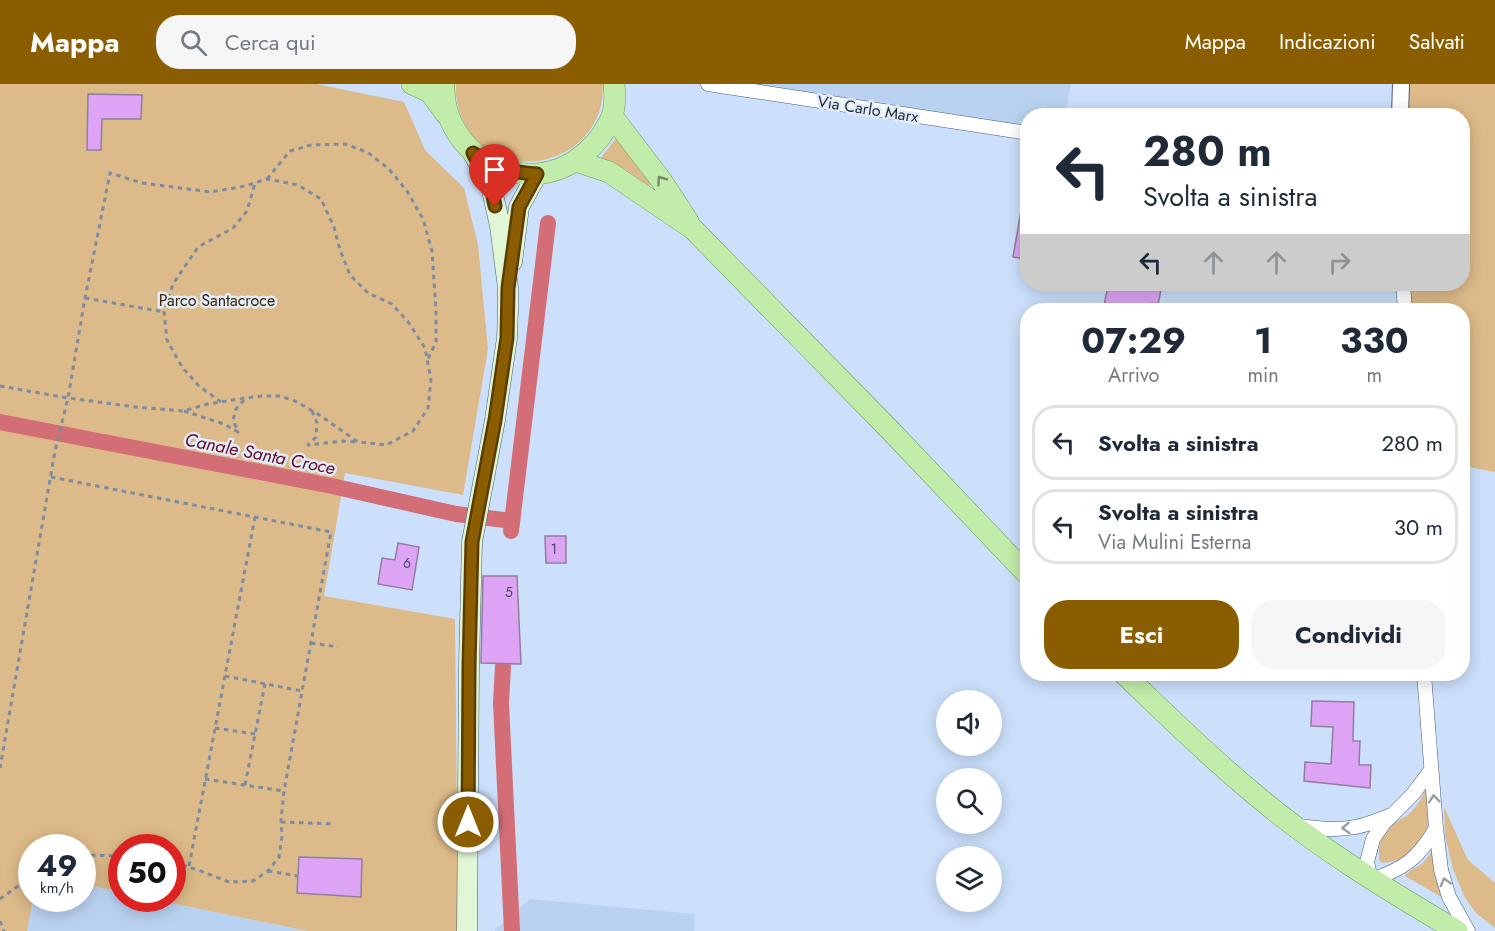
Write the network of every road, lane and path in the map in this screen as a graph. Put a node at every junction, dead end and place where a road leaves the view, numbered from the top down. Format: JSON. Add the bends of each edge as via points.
{"nodes":[{"id":1,"x":412,"y":84,"type":"edge"},
{"id":2,"x":444,"y":84,"type":"edge"},
{"id":3,"x":614,"y":84,"type":"edge"},
{"id":4,"x":708,"y":84,"type":"edge"},
{"id":5,"x":1401,"y":84,"type":"edge"},
{"id":6,"x":1400,"y":108,"type":"edge"},
{"id":7,"x":612,"y":116,"type":"junction"},
{"id":8,"x":451,"y":123,"type":"junction"},
{"id":9,"x":1020,"y":132,"type":"edge"},
{"id":10,"x":473,"y":153,"type":"junction"},
{"id":11,"x":576,"y":161,"type":"junction"},
{"id":12,"x":537,"y":174,"type":"junction"},
{"id":13,"x":267,"y":179,"type":"junction"},
{"id":14,"x":255,"y":183,"type":"junction"},
{"id":15,"x":693,"y":229,"type":"junction"},
{"id":16,"x":508,"y":288,"type":"junction"},
{"id":17,"x":85,"y":298,"type":"junction"},
{"id":18,"x":164,"y":312,"type":"junction"},
{"id":19,"x":427,"y":359,"type":"junction"},
{"id":20,"x":0,"y":386,"type":"edge"},
{"id":21,"x":68,"y":398,"type":"junction"},
{"id":22,"x":246,"y":398,"type":"junction"},
{"id":23,"x":221,"y":402,"type":"junction"},
{"id":24,"x":183,"y":411,"type":"junction"},
{"id":25,"x":312,"y":411,"type":"junction"},
{"id":26,"x":358,"y":442,"type":"junction"},
{"id":27,"x":51,"y":477,"type":"junction"},
{"id":28,"x":255,"y":517,"type":"junction"},
{"id":29,"x":1020,"y":567,"type":"edge"},
{"id":30,"x":311,"y":643,"type":"junction"},
{"id":31,"x":339,"y":647,"type":"dead end"},
{"id":32,"x":225,"y":676,"type":"junction"},
{"id":33,"x":1131,"y":681,"type":"edge"},
{"id":34,"x":1425,"y":681,"type":"edge"},
{"id":35,"x":265,"y":684,"type":"junction"},
{"id":36,"x":302,"y":691,"type":"junction"},
{"id":37,"x":215,"y":728,"type":"junction"},
{"id":38,"x":255,"y":734,"type":"junction"},
{"id":39,"x":0,"y":768,"type":"edge"},
{"id":40,"x":1431,"y":770,"type":"junction"},
{"id":41,"x":205,"y":779,"type":"junction"},
{"id":42,"x":245,"y":785,"type":"junction"},
{"id":43,"x":284,"y":791,"type":"junction"},
{"id":44,"x":1395,"y":813,"type":"junction"},
{"id":45,"x":281,"y":822,"type":"junction"},
{"id":46,"x":335,"y":824,"type":"dead end"},
{"id":47,"x":1294,"y":826,"type":"junction"},
{"id":48,"x":1436,"y":828,"type":"junction"},
{"id":49,"x":186,"y":866,"type":"edge"},
{"id":50,"x":189,"y":867,"type":"junction"},
{"id":51,"x":268,"y":871,"type":"junction"},
{"id":52,"x":298,"y":876,"type":"dead end"},
{"id":53,"x":1371,"y":880,"type":"junction"},
{"id":54,"x":18,"y":886,"type":"edge"},
{"id":55,"x":0,"y":899,"type":"edge"},
{"id":56,"x":0,"y":921,"type":"edge"},
{"id":57,"x":4,"y":931,"type":"edge"},
{"id":58,"x":467,"y":931,"type":"edge"},
{"id":59,"x":1457,"y":931,"type":"edge"},
{"id":60,"x":1468,"y":931,"type":"edge"}],
"edges":[{"from":1,"to":8,"type":"main road","via":[[430,92]]},
{"from":2,"to":8,"type":"main road"},
{"from":3,"to":7,"type":"main road"},
{"from":4,"to":9,"type":"street","name":"Via Carlo Marx"},
{"from":5,"to":6,"type":"street"},
{"from":7,"to":11,"type":"main road","via":[[598,141]]},
{"from":15,"to":7,"type":"main road","one_way":true,"via":[[662,180]]},
{"from":8,"to":10,"type":"main road"},
{"from":10,"to":12,"type":"main road","via":[[492,166],[514,173]]},
{"from":10,"to":16,"type":"main road","via":[[491,186]]},
{"from":11,"to":12,"type":"main road"},
{"from":11,"to":15,"type":"main road","via":[[609,172]]},
{"from":12,"to":16,"type":"main road","via":[[519,207]]},
{"from":13,"to":14,"type":"path"},
{"from":13,"to":19,"type":"path","via":[[298,185],[321,199],[350,275],[368,293],[392,304],[425,348]]},
{"from":13,"to":19,"type":"path","via":[[290,151],[312,146],[345,144],[367,152],[389,169],[423,219],[432,251],[436,342]]},
{"from":14,"to":17,"type":"path","via":[[211,192],[142,183],[110,173]]},
{"from":14,"to":18,"type":"path","via":[[247,211],[233,228],[198,248],[173,284]]},
{"from":15,"to":29,"type":"main road"},
{"from":16,"to":58,"type":"main road","via":[[507,338],[472,542]]},
{"from":17,"to":18,"type":"path"},
{"from":17,"to":21,"type":"path"},
{"from":18,"to":23,"type":"path","via":[[166,340],[182,367]]},
{"from":19,"to":26,"type":"path","via":[[431,380],[429,408],[413,431],[386,445]]},
{"from":20,"to":21,"type":"path"},
{"from":21,"to":24,"type":"path"},
{"from":21,"to":27,"type":"path"},
{"from":22,"to":23,"type":"path"},
{"from":22,"to":24,"type":"path","via":[[236,409],[233,420],[238,432]]},
{"from":22,"to":25,"type":"path","via":[[280,396]]},
{"from":23,"to":24,"type":"path"},
{"from":25,"to":26,"type":"path"},
{"from":25,"to":26,"type":"path","via":[[317,423],[316,437],[308,445]]},
{"from":27,"to":28,"type":"path"},
{"from":27,"to":39,"type":"path"},
{"from":28,"to":30,"type":"path","via":[[331,532]]},
{"from":28,"to":32,"type":"path"},
{"from":30,"to":31,"type":"path"},
{"from":30,"to":36,"type":"path"},
{"from":32,"to":35,"type":"path"},
{"from":32,"to":37,"type":"path"},
{"from":33,"to":47,"type":"main road","via":[[1203,749]]},
{"from":34,"to":40,"type":"street"},
{"from":35,"to":36,"type":"path"},
{"from":35,"to":38,"type":"path"},
{"from":36,"to":43,"type":"path"},
{"from":37,"to":38,"type":"path"},
{"from":37,"to":41,"type":"path"},
{"from":38,"to":42,"type":"path"},
{"from":40,"to":44,"type":"street"},
{"from":48,"to":40,"type":"street","one_way":true},
{"from":41,"to":42,"type":"path"},
{"from":41,"to":50,"type":"path"},
{"from":42,"to":43,"type":"path"},
{"from":43,"to":45,"type":"path"},
{"from":44,"to":47,"type":"street","one_way":true,"via":[[1353,828]]},
{"from":44,"to":53,"type":"street","via":[[1373,839],[1367,862]]},
{"from":45,"to":46,"type":"path"},
{"from":45,"to":51,"type":"path","via":[[279,857]]},
{"from":47,"to":53,"type":"main road"},
{"from":48,"to":53,"type":"street","via":[[1413,860]]},
{"from":60,"to":48,"type":"street","one_way":true,"via":[[1449,897]]},
{"from":49,"to":50,"type":"path"},
{"from":50,"to":51,"type":"path","via":[[229,882],[253,880]]},
{"from":51,"to":52,"type":"path"},
{"from":53,"to":59,"type":"main road"},
{"from":54,"to":55,"type":"path"},
{"from":56,"to":57,"type":"path"}]}
